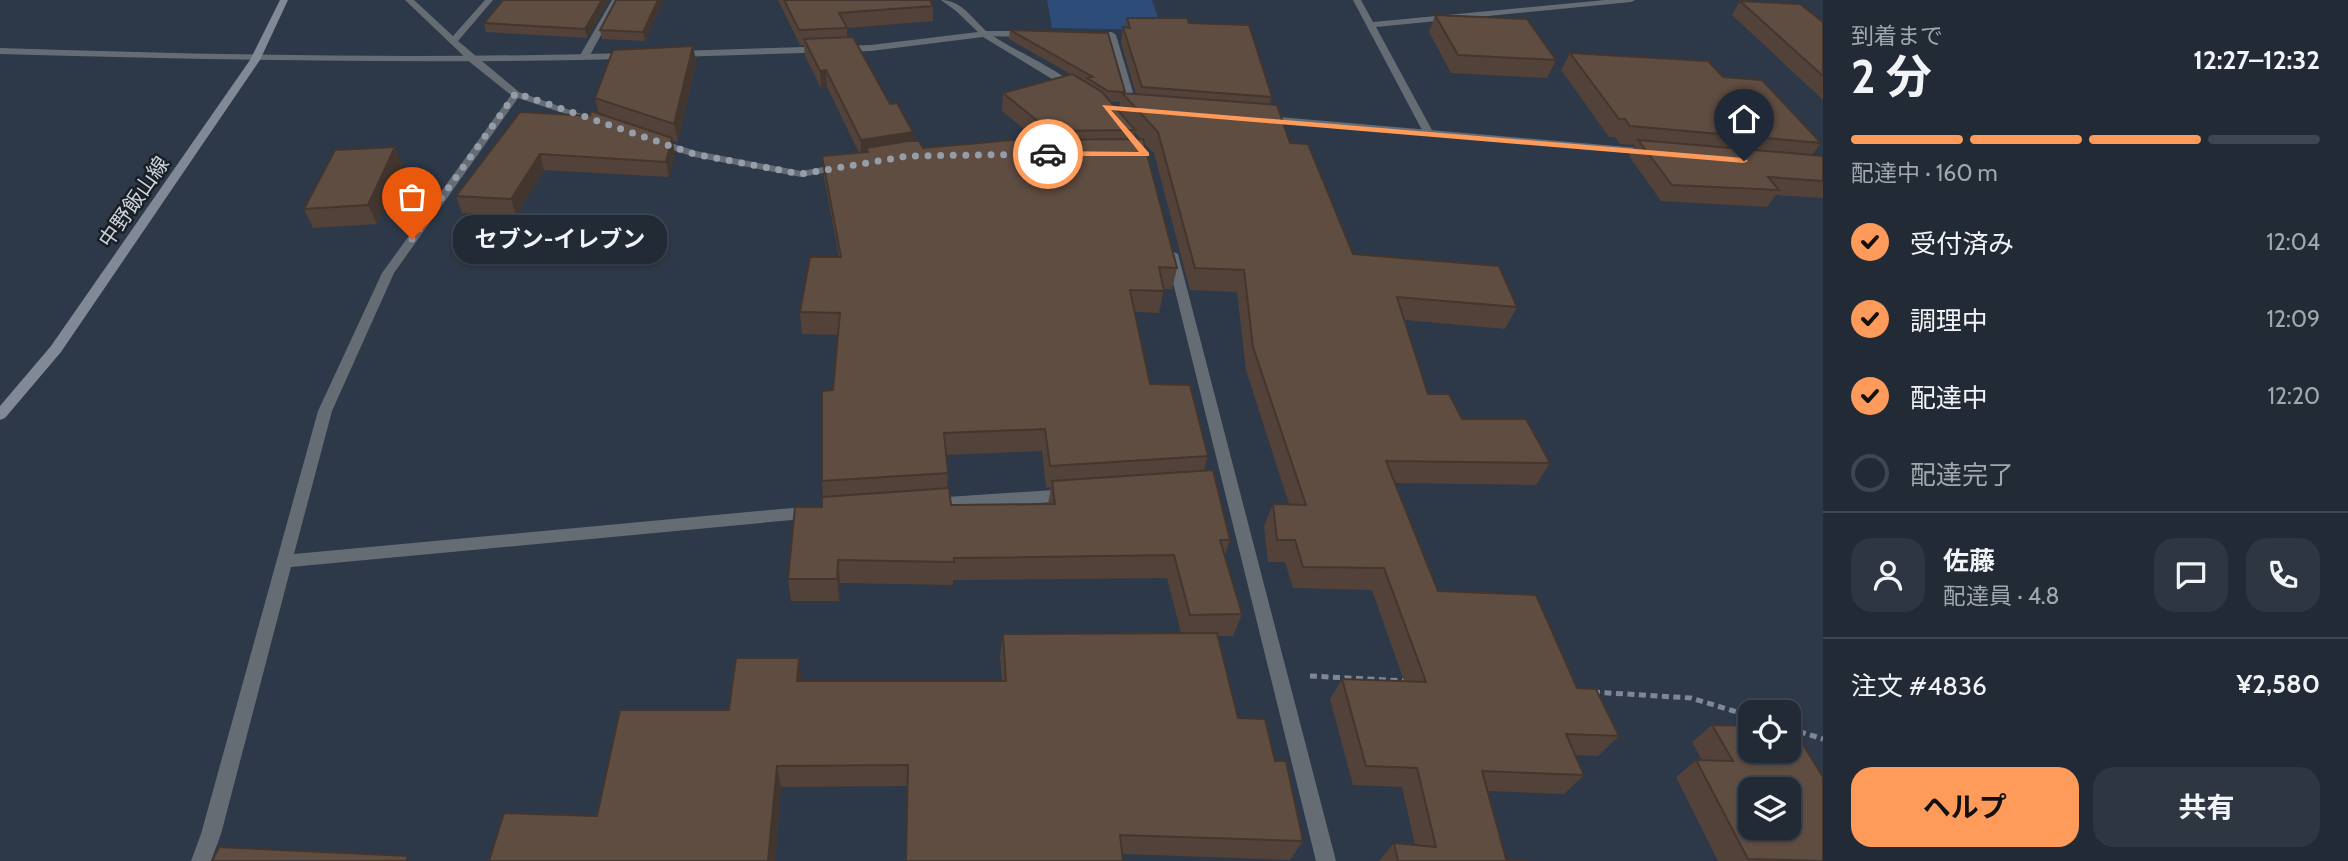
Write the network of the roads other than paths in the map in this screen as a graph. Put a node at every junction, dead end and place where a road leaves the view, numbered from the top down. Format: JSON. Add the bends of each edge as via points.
{"nodes":[{"id":1,"x":284,"y":0,"type":"edge"},
{"id":2,"x":409,"y":0,"type":"edge"},
{"id":3,"x":489,"y":0,"type":"edge"},
{"id":4,"x":615,"y":0,"type":"edge"},
{"id":5,"x":945,"y":0,"type":"edge"},
{"id":6,"x":1357,"y":0,"type":"edge"},
{"id":7,"x":1632,"y":0,"type":"edge"},
{"id":8,"x":1563,"y":2,"type":"edge"},
{"id":9,"x":1370,"y":25,"type":"junction"},
{"id":10,"x":985,"y":34,"type":"junction"},
{"id":11,"x":1036,"y":34,"type":"edge"},
{"id":12,"x":1074,"y":35,"type":"edge"},
{"id":13,"x":453,"y":41,"type":"junction"},
{"id":14,"x":0,"y":51,"type":"edge"},
{"id":15,"x":666,"y":54,"type":"edge"},
{"id":16,"x":638,"y":55,"type":"edge"},
{"id":17,"x":584,"y":57,"type":"junction"},
{"id":18,"x":255,"y":60,"type":"junction"},
{"id":19,"x":474,"y":61,"type":"junction"},
{"id":20,"x":1080,"y":92,"type":"edge"},
{"id":21,"x":516,"y":93,"type":"junction"},
{"id":22,"x":1146,"y":110,"type":"edge"},
{"id":23,"x":1254,"y":118,"type":"edge"},
{"id":24,"x":605,"y":124,"type":"edge"},
{"id":25,"x":1428,"y":132,"type":"junction"},
{"id":26,"x":643,"y":137,"type":"edge"},
{"id":27,"x":1660,"y":153,"type":"edge"},
{"id":28,"x":854,"y":165,"type":"edge"},
{"id":29,"x":1166,"y":233,"type":"edge"},
{"id":30,"x":0,"y":415,"type":"edge"},
{"id":31,"x":1091,"y":493,"type":"edge"},
{"id":32,"x":909,"y":505,"type":"edge"},
{"id":33,"x":826,"y":511,"type":"edge"},
{"id":34,"x":286,"y":561,"type":"junction"},
{"id":35,"x":201,"y":861,"type":"edge"},
{"id":36,"x":1326,"y":861,"type":"edge"}],
"edges":[{"from":1,"to":18,"type":"main road","name":"中野飯山線"},
{"from":2,"to":13,"type":"street"},
{"from":3,"to":13,"type":"street"},
{"from":4,"to":17,"type":"street"},
{"from":5,"to":10,"type":"street"},
{"from":6,"to":9,"type":"street"},
{"from":7,"to":8,"type":"street"},
{"from":8,"to":9,"type":"street"},
{"from":9,"to":25,"type":"street"},
{"from":10,"to":11,"type":"street"},
{"from":10,"to":15,"type":"street","via":[[871,48]]},
{"from":10,"to":20,"type":"street"},
{"from":12,"to":22,"type":"street","via":[[1112,35],[1128,109]]},
{"from":13,"to":19,"type":"street"},
{"from":14,"to":18,"type":"street"},
{"from":16,"to":17,"type":"street"},
{"from":17,"to":19,"type":"street"},
{"from":18,"to":19,"type":"street"},
{"from":18,"to":30,"type":"main road","name":"中野飯山線","via":[[56,349]]},
{"from":19,"to":21,"type":"street"},
{"from":21,"to":24,"type":"street"},
{"from":21,"to":34,"type":"street","via":[[388,274],[325,411]]},
{"from":23,"to":25,"type":"street"},
{"from":25,"to":27,"type":"street"},
{"from":26,"to":28,"type":"street","via":[[694,154],[801,174]]},
{"from":29,"to":36,"type":"street","via":[[1224,484]]},
{"from":31,"to":32,"type":"street"},
{"from":33,"to":34,"type":"street"},
{"from":34,"to":35,"type":"street"}]}
